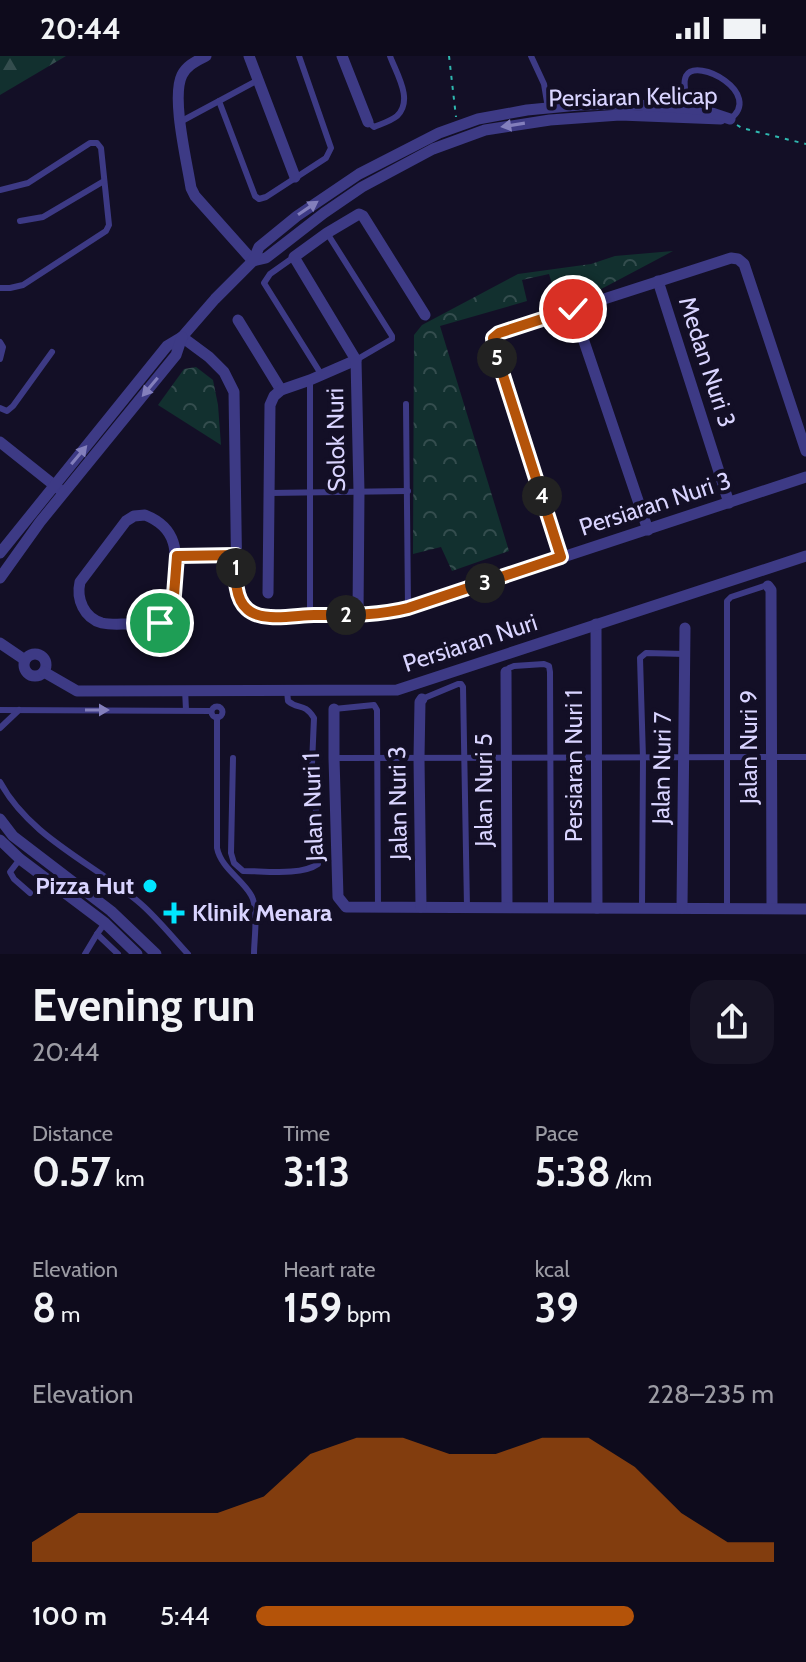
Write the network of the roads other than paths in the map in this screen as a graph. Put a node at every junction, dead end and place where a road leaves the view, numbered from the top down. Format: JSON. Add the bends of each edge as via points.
{"nodes":[{"id":1,"x":206,"y":56,"type":"edge"},
{"id":2,"x":249,"y":56,"type":"edge"},
{"id":3,"x":299,"y":56,"type":"edge"},
{"id":4,"x":342,"y":56,"type":"edge"},
{"id":5,"x":390,"y":56,"type":"edge"},
{"id":6,"x":531,"y":56,"type":"edge"},
{"id":7,"x":258,"y":80,"type":"junction"},
{"id":8,"x":219,"y":101,"type":"junction"},
{"id":9,"x":549,"y":114,"type":"junction"},
{"id":10,"x":689,"y":114,"type":"junction"},
{"id":11,"x":730,"y":119,"type":"joint"},
{"id":12,"x":180,"y":122,"type":"junction"},
{"id":13,"x":368,"y":122,"type":"joint"},
{"id":14,"x":382,"y":169,"type":"junction"},
{"id":15,"x":295,"y":177,"type":"junction"},
{"id":16,"x":104,"y":181,"type":"junction"},
{"id":17,"x":0,"y":190,"type":"edge"},
{"id":18,"x":20,"y":221,"type":"dead end"},
{"id":19,"x":327,"y":233,"type":"junction"},
{"id":20,"x":294,"y":257,"type":"junction"},
{"id":21,"x":253,"y":261,"type":"junction"},
{"id":22,"x":658,"y":281,"type":"junction"},
{"id":23,"x":0,"y":288,"type":"edge"},
{"id":24,"x":573,"y":309,"type":"junction"},
{"id":25,"x":425,"y":315,"type":"dead end"},
{"id":26,"x":238,"y":320,"type":"dead end"},
{"id":27,"x":182,"y":337,"type":"junction"},
{"id":28,"x":0,"y":342,"type":"edge"},
{"id":29,"x":52,"y":352,"type":"dead end"},
{"id":30,"x":0,"y":359,"type":"edge"},
{"id":31,"x":356,"y":360,"type":"junction"},
{"id":32,"x":316,"y":378,"type":"junction"},
{"id":33,"x":281,"y":390,"type":"junction"},
{"id":34,"x":406,"y":404,"type":"dead end"},
{"id":35,"x":0,"y":408,"type":"edge"},
{"id":36,"x":0,"y":442,"type":"edge"},
{"id":37,"x":806,"y":451,"type":"edge"},
{"id":38,"x":806,"y":477,"type":"edge"},
{"id":39,"x":59,"y":489,"type":"junction"},
{"id":40,"x":408,"y":491,"type":"junction"},
{"id":41,"x":310,"y":492,"type":"junction"},
{"id":42,"x":359,"y":492,"type":"junction"},
{"id":43,"x":269,"y":493,"type":"junction"},
{"id":44,"x":729,"y":503,"type":"junction"},
{"id":45,"x":648,"y":530,"type":"junction"},
{"id":46,"x":0,"y":553,"type":"edge"},
{"id":47,"x":236,"y":555,"type":"junction"},
{"id":48,"x":177,"y":556,"type":"junction"},
{"id":49,"x":806,"y":556,"type":"edge"},
{"id":50,"x":561,"y":557,"type":"junction"},
{"id":51,"x":0,"y":578,"type":"edge"},
{"id":52,"x":768,"y":586,"type":"joint"},
{"id":53,"x":268,"y":593,"type":"dead end"},
{"id":54,"x":408,"y":608,"type":"junction"},
{"id":55,"x":310,"y":615,"type":"junction"},
{"id":56,"x":358,"y":615,"type":"junction"},
{"id":57,"x":596,"y":624,"type":"junction"},
{"id":58,"x":685,"y":628,"type":"dead end"},
{"id":59,"x":1,"y":645,"type":"edge"},
{"id":60,"x":685,"y":654,"type":"junction"},
{"id":61,"x":506,"y":672,"type":"joint"},
{"id":62,"x":185,"y":689,"type":"junction"},
{"id":63,"x":287,"y":691,"type":"junction"},
{"id":64,"x":422,"y":699,"type":"joint"},
{"id":65,"x":334,"y":709,"type":"joint"},
{"id":66,"x":0,"y":710,"type":"edge"},
{"id":67,"x":19,"y":710,"type":"junction"},
{"id":68,"x":186,"y":710,"type":"junction"},
{"id":69,"x":0,"y":728,"type":"edge"},
{"id":70,"x":684,"y":757,"type":"junction"},
{"id":71,"x":727,"y":757,"type":"junction"},
{"id":72,"x":771,"y":757,"type":"junction"},
{"id":73,"x":806,"y":757,"type":"edge"},
{"id":74,"x":233,"y":758,"type":"dead end"},
{"id":75,"x":334,"y":758,"type":"junction"},
{"id":76,"x":377,"y":758,"type":"junction"},
{"id":77,"x":419,"y":758,"type":"junction"},
{"id":78,"x":464,"y":758,"type":"junction"},
{"id":79,"x":506,"y":758,"type":"junction"},
{"id":80,"x":550,"y":758,"type":"junction"},
{"id":81,"x":595,"y":758,"type":"junction"},
{"id":82,"x":643,"y":758,"type":"junction"},
{"id":83,"x":0,"y":782,"type":"edge"},
{"id":84,"x":0,"y":819,"type":"edge"},
{"id":85,"x":0,"y":840,"type":"edge"},
{"id":86,"x":20,"y":859,"type":"junction"},
{"id":87,"x":30,"y":893,"type":"dead end"},
{"id":88,"x":378,"y":907,"type":"junction"},
{"id":89,"x":421,"y":907,"type":"junction"},
{"id":90,"x":467,"y":907,"type":"junction"},
{"id":91,"x":507,"y":907,"type":"junction"},
{"id":92,"x":551,"y":908,"type":"junction"},
{"id":93,"x":597,"y":908,"type":"junction"},
{"id":94,"x":642,"y":908,"type":"junction"},
{"id":95,"x":682,"y":908,"type":"junction"},
{"id":96,"x":727,"y":908,"type":"junction"},
{"id":97,"x":772,"y":908,"type":"junction"},
{"id":98,"x":806,"y":909,"type":"edge"},
{"id":99,"x":105,"y":923,"type":"junction"},
{"id":100,"x":97,"y":934,"type":"junction"},
{"id":101,"x":85,"y":954,"type":"edge"},
{"id":102,"x":118,"y":954,"type":"edge"},
{"id":103,"x":137,"y":954,"type":"edge"},
{"id":104,"x":156,"y":954,"type":"edge"},
{"id":105,"x":188,"y":954,"type":"edge"},
{"id":106,"x":254,"y":954,"type":"edge"}],
"edges":[{"from":1,"to":12,"type":"street","via":[[182,74]]},
{"from":2,"to":7,"type":"street"},
{"from":3,"to":15,"type":"lane","via":[[331,148],[326,158]]},
{"from":4,"to":13,"type":"street"},
{"from":5,"to":13,"type":"lane","via":[[405,97],[403,108],[374,127]]},
{"from":6,"to":9,"type":"lane","via":[[544,84]]},
{"from":7,"to":8,"type":"lane"},
{"from":7,"to":15,"type":"street"},
{"from":8,"to":12,"type":"lane"},
{"from":8,"to":15,"type":"lane","via":[[255,196],[266,197]]},
{"from":9,"to":10,"type":"street","name":"Persiaran Kelicap"},
{"from":9,"to":14,"type":"street","name":"Persiaran Kelicap","one_way":true,"via":[[471,134]]},
{"from":9,"to":14,"type":"street","name":"Persiaran Kelicap","via":[[478,119],[439,133]]},
{"from":10,"to":11,"type":"street","name":"Persiaran Kelicap"},
{"from":10,"to":11,"type":"lane","via":[[686,74],[711,68],[737,92],[738,110]]},
{"from":12,"to":21,"type":"street","via":[[195,196]]},
{"from":14,"to":21,"type":"street","name":"Persiaran Kelicap","via":[[266,258]]},
{"from":16,"to":17,"type":"lane","via":[[101,148],[90,143],[28,183]]},
{"from":16,"to":18,"type":"lane","via":[[43,217]]},
{"from":16,"to":23,"type":"lane","via":[[106,231],[23,285]]},
{"from":19,"to":20,"type":"street"},
{"from":19,"to":25,"type":"street","via":[[363,216]]},
{"from":19,"to":31,"type":"lane","via":[[392,336]]},
{"from":20,"to":31,"type":"street"},
{"from":20,"to":32,"type":"lane","via":[[264,283]]},
{"from":21,"to":27,"type":"street","name":"Persiaran Kelicap"},
{"from":22,"to":24,"type":"street"},
{"from":22,"to":37,"type":"street","via":[[731,258],[744,264]]},
{"from":22,"to":44,"type":"street","name":"Medan Nuri 3"},
{"from":24,"to":45,"type":"street"},
{"from":24,"to":50,"type":"street","via":[[493,338]]},
{"from":26,"to":33,"type":"street"},
{"from":27,"to":39,"type":"street","name":"Persiaran Kelicap","via":[[167,346]]},
{"from":27,"to":47,"type":"street","name":"Persiaran Nuri 3","via":[[224,372],[234,392]]},
{"from":28,"to":30,"type":"lane"},
{"from":29,"to":35,"type":"lane","via":[[13,406],[7,411]]},
{"from":31,"to":32,"type":"street","name":"Solok Nuri"},
{"from":31,"to":42,"type":"street","name":"Solok Nuri"},
{"from":32,"to":33,"type":"street","name":"Solok Nuri"},
{"from":32,"to":41,"type":"lane"},
{"from":33,"to":43,"type":"street","via":[[270,405]]},
{"from":34,"to":40,"type":"lane"},
{"from":36,"to":39,"type":"street"},
{"from":38,"to":44,"type":"street","name":"Persiaran Nuri 3"},
{"from":39,"to":46,"type":"street","name":"Persiaran Kelicap"},
{"from":39,"to":51,"type":"street","name":"Persiaran Kelicap"},
{"from":40,"to":42,"type":"lane"},
{"from":40,"to":54,"type":"lane"},
{"from":41,"to":42,"type":"lane"},
{"from":41,"to":43,"type":"lane"},
{"from":41,"to":55,"type":"lane"},
{"from":42,"to":56,"type":"street","name":"Solok Nuri"},
{"from":43,"to":53,"type":"street"},
{"from":44,"to":45,"type":"street","name":"Persiaran Nuri 3"},
{"from":45,"to":50,"type":"street","name":"Persiaran Nuri 3"},
{"from":47,"to":48,"type":"street"},
{"from":47,"to":55,"type":"street","name":"Persiaran Nuri 3","via":[[237,591],[244,607],[274,618]]},
{"from":48,"to":48,"type":"street","via":[[165,527],[145,515],[134,516],[80,582],[79,601],[96,621],[106,624],[160,623],[173,608]]},
{"from":49,"to":57,"type":"street","name":"Persiaran Nuri"},
{"from":50,"to":54,"type":"street","name":"Persiaran Nuri 3"},
{"from":52,"to":71,"type":"lane","via":[[727,601]]},
{"from":52,"to":72,"type":"street","name":"Jalan Nuri 9"},
{"from":54,"to":56,"type":"street","name":"Persiaran Nuri 3"},
{"from":55,"to":56,"type":"street","name":"Persiaran Nuri 3"},
{"from":57,"to":63,"type":"street","name":"Persiaran Nuri","via":[[397,690]]},
{"from":57,"to":81,"type":"street","name":"Persiaran Nuri 1"},
{"from":58,"to":60,"type":"street","name":"Jalan Nuri 7"},
{"from":59,"to":62,"type":"street","name":"Persiaran Nuri","via":[[25,660],[29,675],[44,672],[77,691]]},
{"from":60,"to":70,"type":"street","name":"Jalan Nuri 7"},
{"from":60,"to":82,"type":"lane","via":[[646,653],[640,658]]},
{"from":61,"to":79,"type":"street","name":"Jalan Nuri 5"},
{"from":61,"to":80,"type":"lane","via":[[514,666],[549,666]]},
{"from":62,"to":63,"type":"street","name":"Persiaran Nuri"},
{"from":62,"to":68,"type":"lane"},
{"from":63,"to":74,"type":"lane","via":[[291,704],[301,705],[314,718],[311,787],[320,829],[318,864],[296,871],[243,871],[234,863]]},
{"from":64,"to":77,"type":"street","name":"Jalan Nuri 3"},
{"from":64,"to":78,"type":"lane","via":[[461,684]]},
{"from":65,"to":75,"type":"street","name":"Jalan Nuri 1"},
{"from":65,"to":76,"type":"lane","via":[[376,707]]},
{"from":66,"to":67,"type":"lane"},
{"from":67,"to":68,"type":"lane","one_way":true},
{"from":67,"to":69,"type":"lane"},
{"from":68,"to":106,"type":"lane","via":[[214,714],[217,848],[254,900]]},
{"from":70,"to":71,"type":"lane"},
{"from":70,"to":82,"type":"lane"},
{"from":70,"to":95,"type":"street","name":"Jalan Nuri 7"},
{"from":71,"to":72,"type":"lane"},
{"from":71,"to":96,"type":"lane"},
{"from":72,"to":73,"type":"lane"},
{"from":72,"to":97,"type":"street","name":"Jalan Nuri 9"},
{"from":75,"to":76,"type":"lane"},
{"from":75,"to":88,"type":"street","name":"Jalan Nuri 1","via":[[338,897],[346,907]]},
{"from":76,"to":77,"type":"lane"},
{"from":76,"to":88,"type":"lane"},
{"from":77,"to":78,"type":"lane"},
{"from":77,"to":89,"type":"street","name":"Jalan Nuri 3"},
{"from":78,"to":79,"type":"lane"},
{"from":78,"to":90,"type":"lane"},
{"from":79,"to":80,"type":"lane"},
{"from":79,"to":91,"type":"street","name":"Jalan Nuri 5"},
{"from":80,"to":81,"type":"lane"},
{"from":80,"to":92,"type":"lane"},
{"from":81,"to":82,"type":"lane"},
{"from":81,"to":93,"type":"street","name":"Persiaran Nuri 1"},
{"from":82,"to":94,"type":"lane"},
{"from":83,"to":105,"type":"lane","via":[[28,819],[142,904]]},
{"from":84,"to":104,"type":"street","via":[[13,836],[111,911]]},
{"from":85,"to":86,"type":"street"},
{"from":86,"to":87,"type":"lane","via":[[10,872]]},
{"from":86,"to":99,"type":"street"},
{"from":88,"to":89,"type":"street"},
{"from":89,"to":90,"type":"street"},
{"from":90,"to":91,"type":"street"},
{"from":91,"to":92,"type":"street"},
{"from":92,"to":93,"type":"street"},
{"from":93,"to":94,"type":"street"},
{"from":94,"to":95,"type":"street"},
{"from":95,"to":96,"type":"street"},
{"from":96,"to":97,"type":"street"},
{"from":97,"to":98,"type":"street"},
{"from":99,"to":100,"type":"lane"},
{"from":99,"to":103,"type":"street"},
{"from":100,"to":101,"type":"lane"},
{"from":100,"to":102,"type":"lane"}]}
